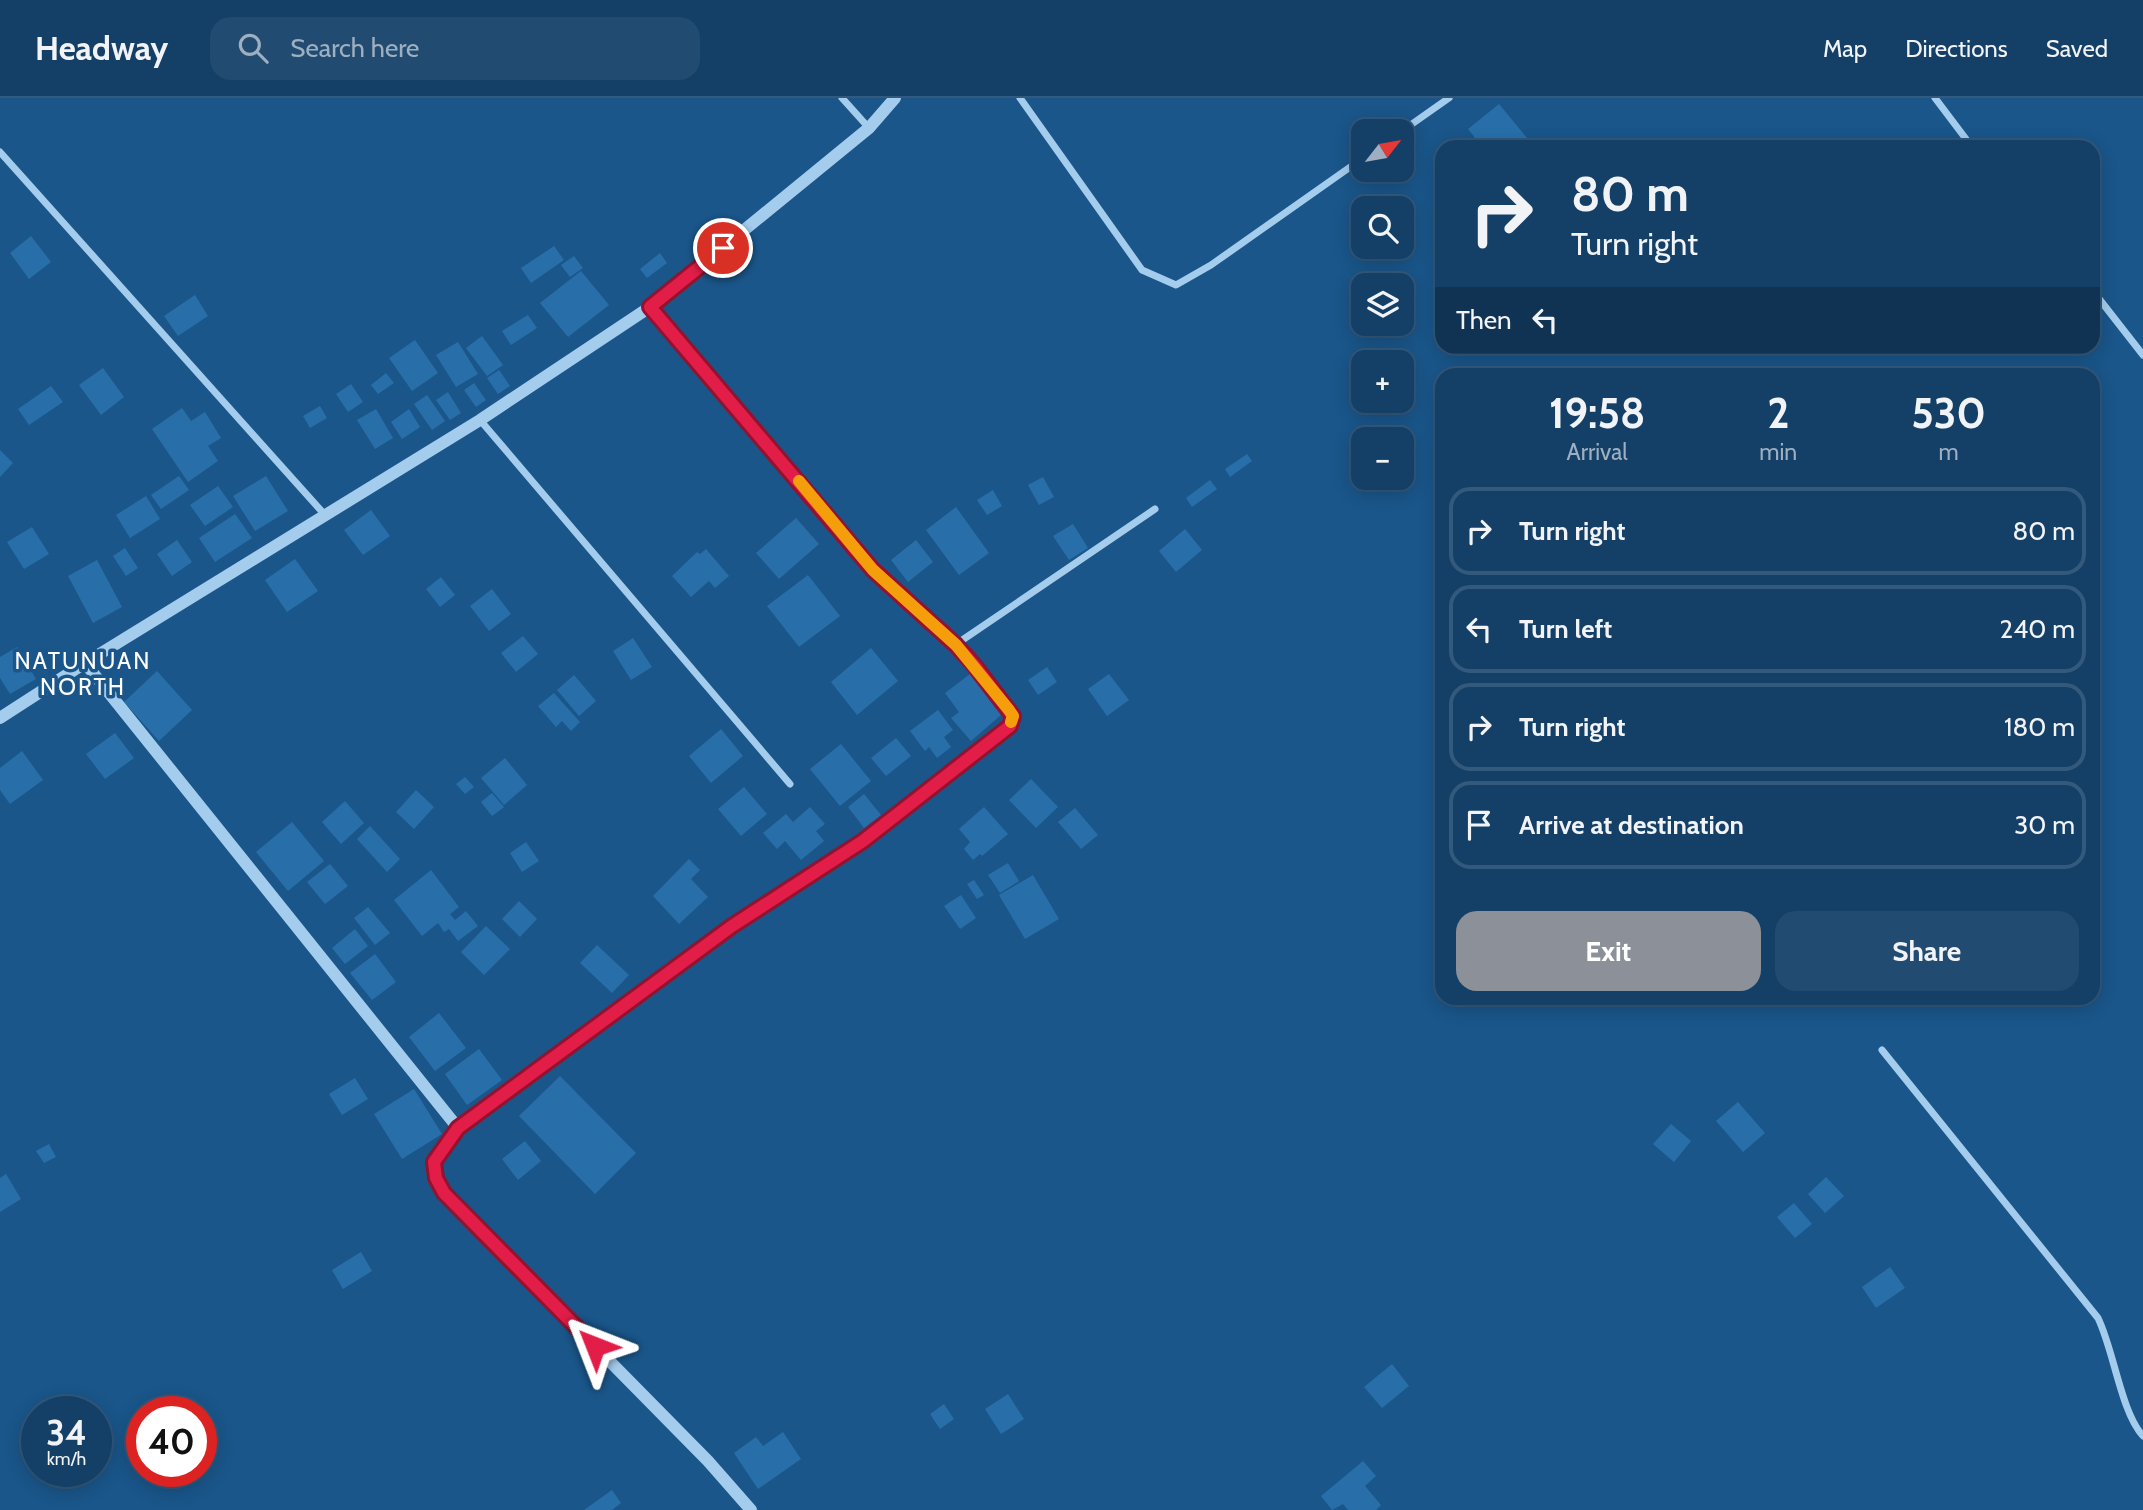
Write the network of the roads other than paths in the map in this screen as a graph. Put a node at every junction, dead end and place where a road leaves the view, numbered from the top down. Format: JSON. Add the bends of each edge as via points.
{"nodes":[{"id":1,"x":842,"y":98,"type":"edge"},
{"id":2,"x":895,"y":98,"type":"edge"},
{"id":3,"x":1020,"y":98,"type":"edge"},
{"id":4,"x":1449,"y":98,"type":"edge"},
{"id":5,"x":1935,"y":98,"type":"edge"},
{"id":6,"x":1414,"y":123,"type":"edge"},
{"id":7,"x":869,"y":128,"type":"junction"},
{"id":8,"x":1967,"y":140,"type":"edge"},
{"id":9,"x":0,"y":152,"type":"edge"},
{"id":10,"x":1351,"y":166,"type":"edge"},
{"id":11,"x":2100,"y":300,"type":"edge"},
{"id":12,"x":650,"y":307,"type":"junction"},
{"id":13,"x":2143,"y":355,"type":"edge"},
{"id":14,"x":480,"y":420,"type":"junction"},
{"id":15,"x":1155,"y":509,"type":"dead end"},
{"id":16,"x":325,"y":515,"type":"junction"},
{"id":17,"x":956,"y":645,"type":"junction"},
{"id":18,"x":85,"y":663,"type":"junction"},
{"id":19,"x":0,"y":718,"type":"edge"},
{"id":20,"x":790,"y":784,"type":"dead end"},
{"id":21,"x":1882,"y":1050,"type":"dead end"},
{"id":22,"x":458,"y":1128,"type":"junction"},
{"id":23,"x":2143,"y":1436,"type":"edge"},
{"id":24,"x":751,"y":1510,"type":"edge"}],
"edges":[{"from":1,"to":7,"type":"street"},
{"from":2,"to":7,"type":"street"},
{"from":3,"to":10,"type":"street","via":[[1142,270],[1175,285],[1211,265]]},
{"from":4,"to":6,"type":"street"},
{"from":5,"to":8,"type":"street"},
{"from":7,"to":12,"type":"street"},
{"from":9,"to":16,"type":"street"},
{"from":11,"to":13,"type":"street"},
{"from":12,"to":14,"type":"street"},
{"from":12,"to":17,"type":"street","via":[[873,570]]},
{"from":14,"to":16,"type":"street"},
{"from":14,"to":20,"type":"street"},
{"from":15,"to":17,"type":"street"},
{"from":16,"to":18,"type":"street"},
{"from":17,"to":22,"type":"street","via":[[1013,716],[1010,726],[863,841],[732,926]]},
{"from":18,"to":19,"type":"street"},
{"from":18,"to":22,"type":"street"},
{"from":21,"to":23,"type":"street","via":[[2098,1318],[2129,1412]]},
{"from":22,"to":24,"type":"street","via":[[434,1162],[444,1193]]}]}
